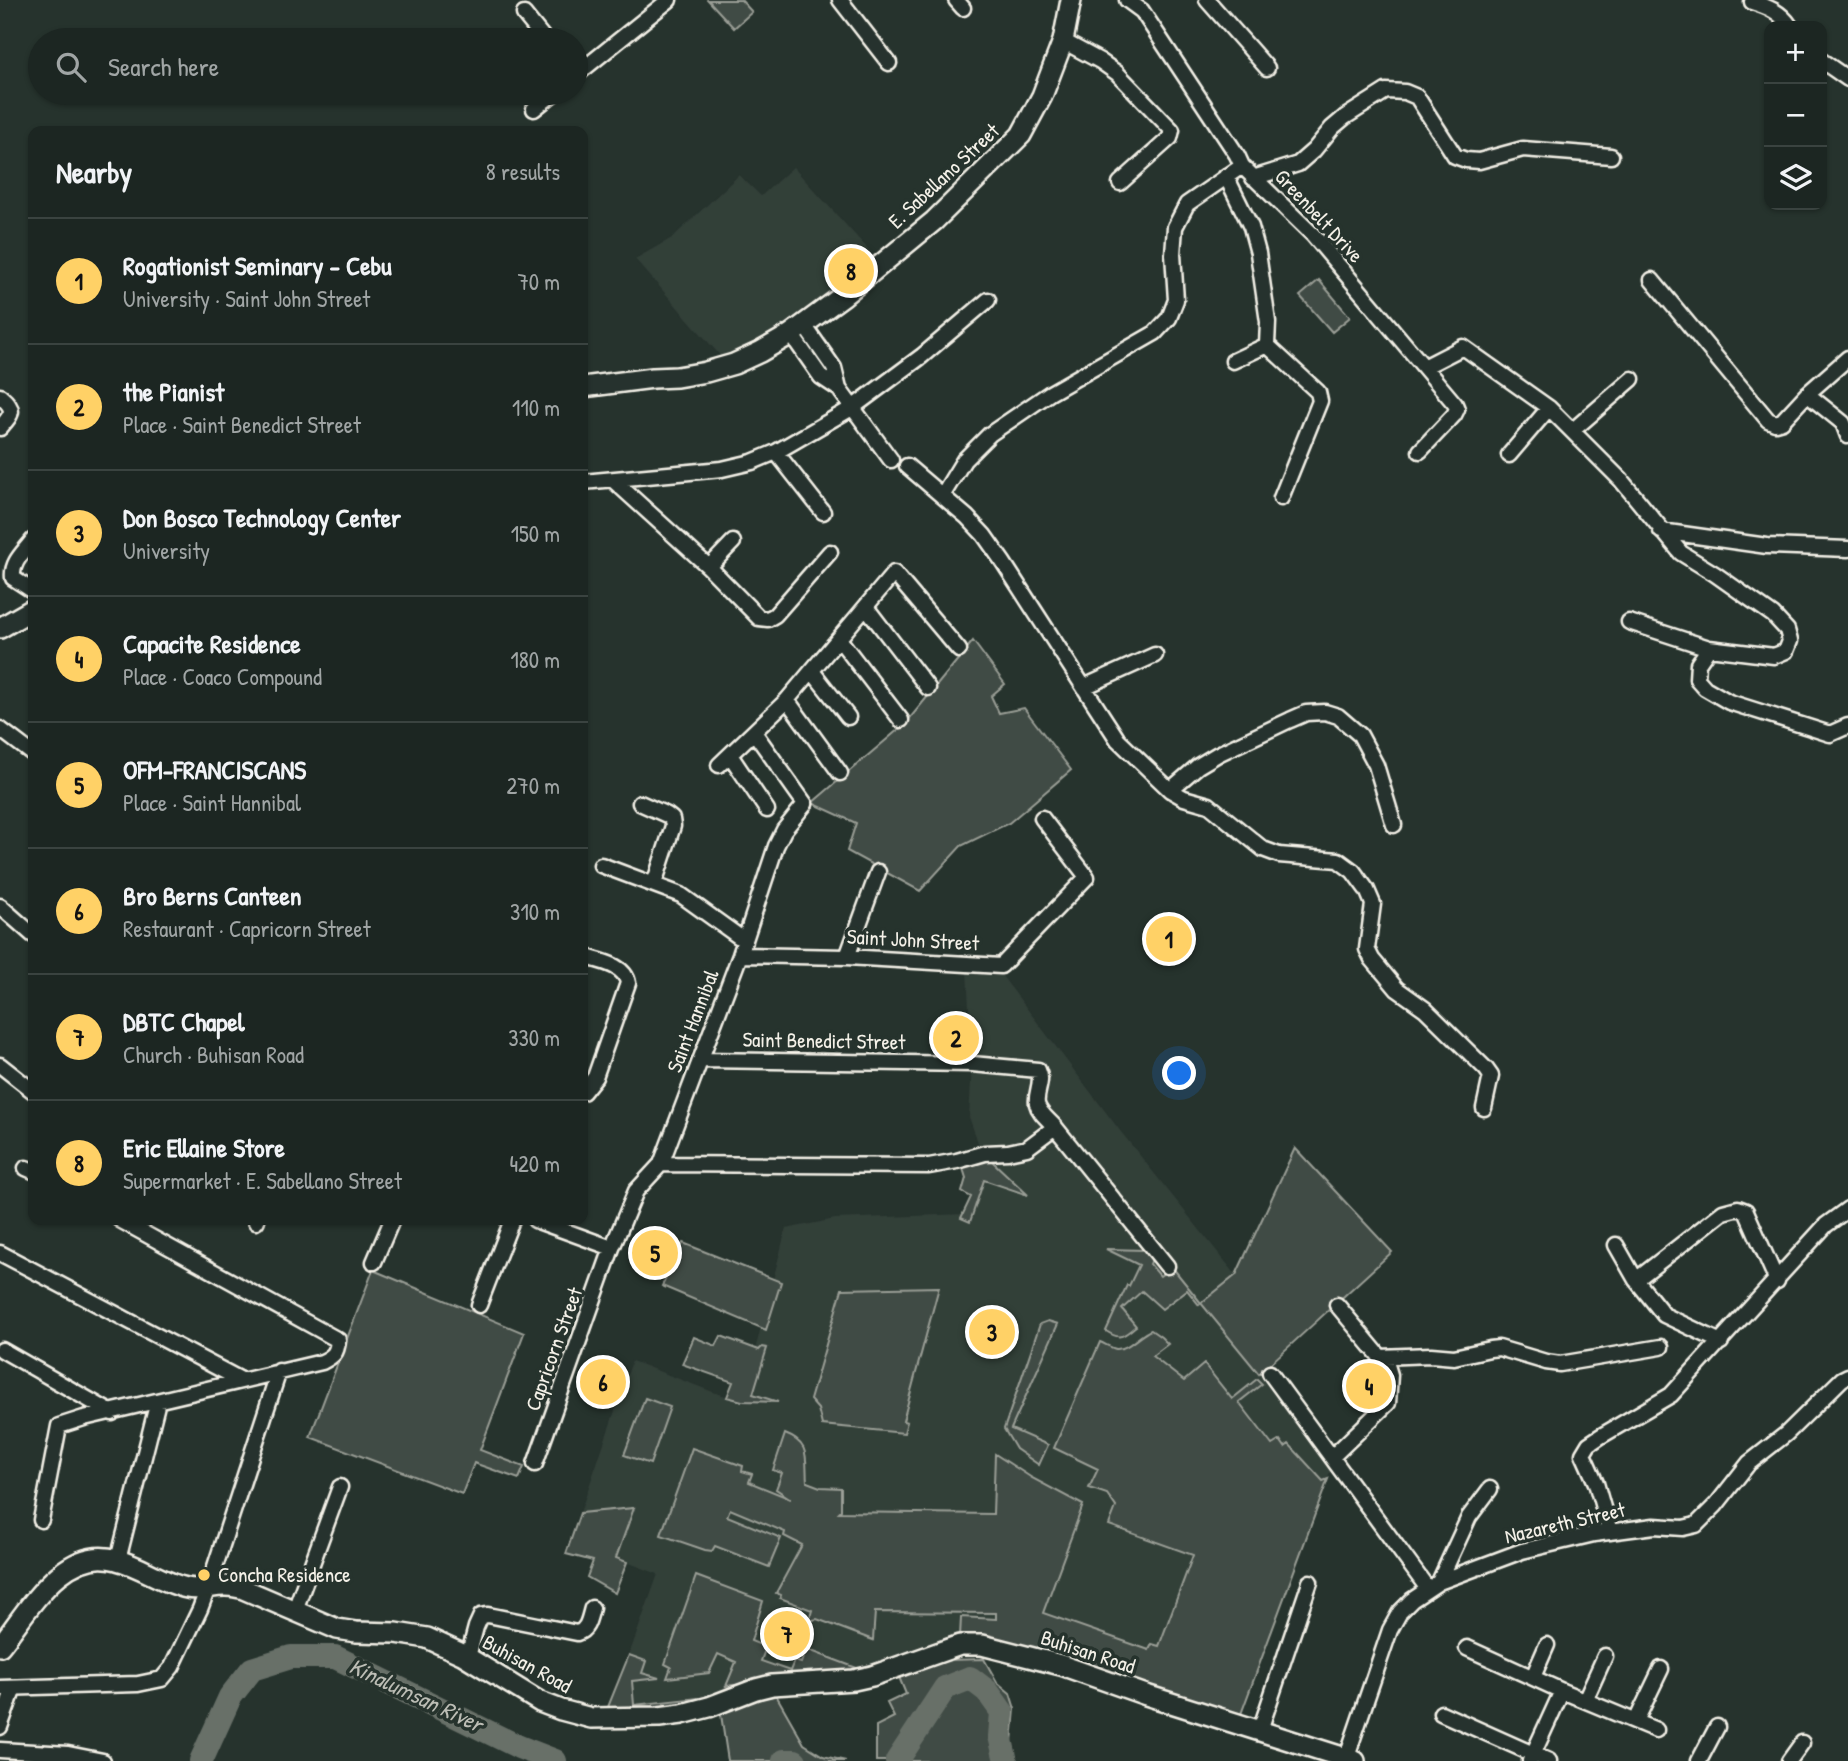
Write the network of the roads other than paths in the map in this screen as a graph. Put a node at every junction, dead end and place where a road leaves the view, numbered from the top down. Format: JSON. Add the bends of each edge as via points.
{"nodes":[{"id":1,"x":669,"y":0,"type":"edge"},
{"id":2,"x":840,"y":0,"type":"edge"},
{"id":3,"x":1071,"y":0,"type":"edge"},
{"id":4,"x":1127,"y":0,"type":"edge"},
{"id":5,"x":1207,"y":0,"type":"edge"},
{"id":6,"x":1752,"y":2,"type":"dead end"},
{"id":7,"x":524,"y":14,"type":"dead end"},
{"id":8,"x":1787,"y":21,"type":"edge"},
{"id":9,"x":535,"y":28,"type":"edge"},
{"id":10,"x":1063,"y":41,"type":"junction"},
{"id":11,"x":889,"y":63,"type":"dead end"},
{"id":12,"x":1827,"y":64,"type":"edge"},
{"id":13,"x":588,"y":65,"type":"edge"},
{"id":14,"x":1267,"y":68,"type":"dead end"},
{"id":15,"x":1848,"y":79,"type":"edge"},
{"id":16,"x":539,"y":105,"type":"edge"},
{"id":17,"x":534,"y":109,"type":"dead end"},
{"id":18,"x":1611,"y":156,"type":"dead end"},
{"id":19,"x":1242,"y":166,"type":"junction"},
{"id":20,"x":1226,"y":176,"type":"junction"},
{"id":21,"x":1253,"y":177,"type":"junction"},
{"id":22,"x":1120,"y":183,"type":"dead end"},
{"id":23,"x":1652,"y":280,"type":"dead end"},
{"id":24,"x":989,"y":300,"type":"dead end"},
{"id":25,"x":797,"y":329,"type":"junction"},
{"id":26,"x":1267,"y":345,"type":"junction"},
{"id":27,"x":1848,"y":358,"type":"edge"},
{"id":28,"x":1233,"y":361,"type":"dead end"},
{"id":29,"x":1424,"y":367,"type":"junction"},
{"id":30,"x":1632,"y":379,"type":"dead end"},
{"id":31,"x":588,"y":386,"type":"edge"},
{"id":32,"x":1807,"y":394,"type":"junction"},
{"id":33,"x":0,"y":396,"type":"edge"},
{"id":34,"x":852,"y":408,"type":"junction"},
{"id":35,"x":1549,"y":408,"type":"junction"},
{"id":36,"x":1846,"y":426,"type":"edge"},
{"id":37,"x":0,"y":428,"type":"edge"},
{"id":38,"x":1572,"y":431,"type":"junction"},
{"id":39,"x":1420,"y":451,"type":"dead end"},
{"id":40,"x":776,"y":452,"type":"junction"},
{"id":41,"x":1509,"y":455,"type":"dead end"},
{"id":42,"x":891,"y":460,"type":"dead end"},
{"id":43,"x":907,"y":466,"type":"dead end"},
{"id":44,"x":613,"y":480,"type":"junction"},
{"id":45,"x":588,"y":482,"type":"edge"},
{"id":46,"x":942,"y":496,"type":"junction"},
{"id":47,"x":1281,"y":498,"type":"dead end"},
{"id":48,"x":823,"y":512,"type":"dead end"},
{"id":49,"x":1661,"y":531,"type":"junction"},
{"id":50,"x":733,"y":542,"type":"dead end"},
{"id":51,"x":28,"y":546,"type":"edge"},
{"id":52,"x":1848,"y":549,"type":"edge"},
{"id":53,"x":830,"y":552,"type":"dead end"},
{"id":54,"x":709,"y":567,"type":"junction"},
{"id":55,"x":28,"y":588,"type":"edge"},
{"id":56,"x":866,"y":607,"type":"junction"},
{"id":57,"x":28,"y":612,"type":"edge"},
{"id":58,"x":1629,"y":622,"type":"dead end"},
{"id":59,"x":0,"y":628,"type":"edge"},
{"id":60,"x":839,"y":639,"type":"junction"},
{"id":61,"x":1709,"y":648,"type":"junction"},
{"id":62,"x":959,"y":650,"type":"dead end"},
{"id":63,"x":1155,"y":655,"type":"dead end"},
{"id":64,"x":812,"y":671,"type":"junction"},
{"id":65,"x":1084,"y":687,"type":"junction"},
{"id":66,"x":928,"y":688,"type":"dead end"},
{"id":67,"x":787,"y":700,"type":"junction"},
{"id":68,"x":848,"y":717,"type":"dead end"},
{"id":69,"x":901,"y":720,"type":"dead end"},
{"id":70,"x":1848,"y":726,"type":"edge"},
{"id":71,"x":0,"y":729,"type":"edge"},
{"id":72,"x":754,"y":732,"type":"junction"},
{"id":73,"x":28,"y":750,"type":"edge"},
{"id":74,"x":730,"y":755,"type":"junction"},
{"id":75,"x":719,"y":765,"type":"dead end"},
{"id":76,"x":840,"y":773,"type":"dead end"},
{"id":77,"x":1170,"y":790,"type":"junction"},
{"id":78,"x":640,"y":803,"type":"dead end"},
{"id":79,"x":767,"y":810,"type":"dead end"},
{"id":80,"x":1042,"y":818,"type":"dead end"},
{"id":81,"x":1394,"y":825,"type":"dead end"},
{"id":82,"x":601,"y":865,"type":"dead end"},
{"id":83,"x":878,"y":872,"type":"dead end"},
{"id":84,"x":654,"y":884,"type":"junction"},
{"id":85,"x":0,"y":906,"type":"edge"},
{"id":86,"x":28,"y":931,"type":"edge"},
{"id":87,"x":743,"y":948,"type":"junction"},
{"id":88,"x":847,"y":957,"type":"junction"},
{"id":89,"x":588,"y":958,"type":"edge"},
{"id":90,"x":702,"y":1060,"type":"junction"},
{"id":91,"x":0,"y":1065,"type":"edge"},
{"id":92,"x":588,"y":1086,"type":"edge"},
{"id":93,"x":28,"y":1087,"type":"edge"},
{"id":94,"x":1484,"y":1108,"type":"dead end"},
{"id":95,"x":1055,"y":1127,"type":"junction"},
{"id":96,"x":661,"y":1164,"type":"junction"},
{"id":97,"x":1848,"y":1209,"type":"edge"},
{"id":98,"x":129,"y":1225,"type":"edge"},
{"id":99,"x":390,"y":1225,"type":"edge"},
{"id":100,"x":510,"y":1225,"type":"edge"},
{"id":101,"x":549,"y":1225,"type":"edge"},
{"id":102,"x":1616,"y":1245,"type":"dead end"},
{"id":103,"x":612,"y":1248,"type":"junction"},
{"id":104,"x":0,"y":1253,"type":"edge"},
{"id":105,"x":374,"y":1262,"type":"dead end"},
{"id":106,"x":1167,"y":1266,"type":"dead end"},
{"id":107,"x":1636,"y":1280,"type":"junction"},
{"id":108,"x":1777,"y":1281,"type":"junction"},
{"id":109,"x":479,"y":1305,"type":"dead end"},
{"id":110,"x":1337,"y":1305,"type":"dead end"},
{"id":111,"x":1721,"y":1342,"type":"junction"},
{"id":112,"x":1661,"y":1347,"type":"dead end"},
{"id":113,"x":2,"y":1350,"type":"dead end"},
{"id":114,"x":1380,"y":1357,"type":"junction"},
{"id":115,"x":279,"y":1371,"type":"junction"},
{"id":116,"x":1270,"y":1373,"type":"dead end"},
{"id":117,"x":1848,"y":1376,"type":"edge"},
{"id":118,"x":241,"y":1380,"type":"junction"},
{"id":119,"x":158,"y":1401,"type":"junction"},
{"id":120,"x":112,"y":1413,"type":"junction"},
{"id":121,"x":1332,"y":1457,"type":"junction"},
{"id":122,"x":535,"y":1464,"type":"dead end"},
{"id":123,"x":340,"y":1487,"type":"dead end"},
{"id":124,"x":1490,"y":1489,"type":"dead end"},
{"id":125,"x":40,"y":1520,"type":"dead end"},
{"id":126,"x":1609,"y":1532,"type":"junction"},
{"id":127,"x":118,"y":1560,"type":"junction"},
{"id":128,"x":1310,"y":1583,"type":"dead end"},
{"id":129,"x":1434,"y":1585,"type":"junction"},
{"id":130,"x":208,"y":1588,"type":"junction"},
{"id":131,"x":592,"y":1608,"type":"dead end"},
{"id":132,"x":295,"y":1610,"type":"junction"},
{"id":133,"x":1547,"y":1645,"type":"dead end"},
{"id":134,"x":0,"y":1646,"type":"edge"},
{"id":135,"x":1467,"y":1647,"type":"dead end"},
{"id":136,"x":1605,"y":1656,"type":"dead end"},
{"id":137,"x":468,"y":1657,"type":"junction"},
{"id":138,"x":1661,"y":1669,"type":"dead end"},
{"id":139,"x":1533,"y":1677,"type":"junction"},
{"id":140,"x":7,"y":1688,"type":"edge"},
{"id":141,"x":1562,"y":1691,"type":"junction"},
{"id":142,"x":1585,"y":1700,"type":"junction"},
{"id":143,"x":1441,"y":1713,"type":"dead end"},
{"id":144,"x":1636,"y":1721,"type":"junction"},
{"id":145,"x":0,"y":1727,"type":"edge"},
{"id":146,"x":1717,"y":1727,"type":"dead end"},
{"id":147,"x":1259,"y":1730,"type":"junction"},
{"id":148,"x":1656,"y":1730,"type":"dead end"},
{"id":149,"x":1802,"y":1743,"type":"dead end"},
{"id":150,"x":0,"y":1750,"type":"edge"},
{"id":151,"x":1532,"y":1758,"type":"edge"},
{"id":152,"x":1351,"y":1760,"type":"edge"},
{"id":153,"x":103,"y":1761,"type":"edge"},
{"id":154,"x":1549,"y":1761,"type":"edge"},
{"id":155,"x":1699,"y":1761,"type":"edge"},
{"id":156,"x":1789,"y":1761,"type":"edge"}],
"edges":[{"from":1,"to":13,"type":"street"},
{"from":2,"to":11,"type":"street"},
{"from":3,"to":10,"type":"street","name":"E. Sabellano Street"},
{"from":4,"to":19,"type":"street","name":"Greenbelt Drive","via":[[1142,12]]},
{"from":5,"to":14,"type":"street"},
{"from":6,"to":8,"type":"street","via":[[1776,11]]},
{"from":7,"to":9,"type":"street"},
{"from":10,"to":22,"type":"street","via":[[1116,73],[1172,130],[1170,138]]},
{"from":10,"to":25,"type":"street","name":"E. Sabellano Street","via":[[1021,135],[934,221]]},
{"from":12,"to":15,"type":"street"},
{"from":16,"to":17,"type":"street"},
{"from":18,"to":21,"type":"street","via":[[1523,149],[1466,160],[1455,156],[1417,97],[1386,91],[1345,117],[1298,164]]},
{"from":19,"to":20,"type":"street"},
{"from":19,"to":21,"type":"street","name":"Greenbelt Drive"},
{"from":20,"to":26,"type":"street","via":[[1251,227],[1258,253]]},
{"from":20,"to":46,"type":"street","via":[[1186,204],[1175,227],[1176,300],[1169,318],[1154,333],[990,434],[964,460]]},
{"from":21,"to":29,"type":"street","name":"Greenbelt Drive","via":[[1313,235]]},
{"from":23,"to":32,"type":"street","via":[[1768,420],[1782,421]]},
{"from":24,"to":34,"type":"street"},
{"from":25,"to":31,"type":"street","name":"E. Sabellano Street","via":[[760,352],[706,372]]},
{"from":25,"to":34,"type":"street","via":[[821,377],[839,389]]},
{"from":26,"to":28,"type":"street"},
{"from":26,"to":47,"type":"street","via":[[1308,382],[1320,401]]},
{"from":27,"to":32,"type":"street"},
{"from":29,"to":35,"type":"street","via":[[1463,347]]},
{"from":29,"to":39,"type":"street","name":"Greenbelt Drive","via":[[1457,410]]},
{"from":30,"to":38,"type":"street"},
{"from":32,"to":36,"type":"street"},
{"from":33,"to":37,"type":"street","via":[[12,409]]},
{"from":34,"to":40,"type":"street"},
{"from":34,"to":42,"type":"street"},
{"from":35,"to":38,"type":"street"},
{"from":35,"to":41,"type":"street"},
{"from":38,"to":49,"type":"street"},
{"from":40,"to":44,"type":"street","via":[[722,469]]},
{"from":40,"to":48,"type":"street"},
{"from":43,"to":46,"type":"street"},
{"from":44,"to":45,"type":"street"},
{"from":44,"to":54,"type":"street"},
{"from":46,"to":65,"type":"street","via":[[984,536]]},
{"from":49,"to":52,"type":"street","via":[[1768,546]]},
{"from":49,"to":61,"type":"street","via":[[1681,553],[1773,615],[1787,629],[1790,640],[1786,651],[1774,656]]},
{"from":50,"to":54,"type":"street"},
{"from":51,"to":55,"type":"street","via":[[12,570],[13,578]]},
{"from":53,"to":54,"type":"street","via":[[768,619],[759,618]]},
{"from":56,"to":60,"type":"street"},
{"from":56,"to":62,"type":"street","via":[[894,573]]},
{"from":56,"to":66,"type":"street"},
{"from":57,"to":59,"type":"street"},
{"from":58,"to":61,"type":"street"},
{"from":60,"to":64,"type":"street"},
{"from":60,"to":69,"type":"street"},
{"from":61,"to":70,"type":"street","via":[[1698,664],[1697,679],[1704,688],[1729,702],[1830,734]]},
{"from":63,"to":65,"type":"street"},
{"from":64,"to":67,"type":"street"},
{"from":64,"to":68,"type":"street"},
{"from":65,"to":77,"type":"street","via":[[1118,740]]},
{"from":67,"to":72,"type":"street"},
{"from":67,"to":76,"type":"street"},
{"from":71,"to":73,"type":"street"},
{"from":72,"to":74,"type":"street"},
{"from":72,"to":87,"type":"street","name":"Saint Hannibal","via":[[805,804],[776,846]]},
{"from":74,"to":75,"type":"street"},
{"from":74,"to":79,"type":"street"},
{"from":77,"to":81,"type":"street","via":[[1218,754],[1307,713],[1330,713],[1360,735],[1372,756]]},
{"from":77,"to":94,"type":"street","via":[[1209,805],[1263,849],[1279,855],[1338,860],[1353,871],[1373,904],[1367,949],[1372,960],[1397,989],[1425,1009],[1486,1069],[1491,1076]]},
{"from":78,"to":84,"type":"street","via":[[672,819]]},
{"from":80,"to":88,"type":"street","name":"Saint John Street","via":[[1087,877],[1001,967]]},
{"from":82,"to":84,"type":"street"},
{"from":83,"to":88,"type":"street"},
{"from":84,"to":87,"type":"street","via":[[704,910]]},
{"from":85,"to":86,"type":"street"},
{"from":87,"to":88,"type":"street","name":"Saint John Street"},
{"from":87,"to":90,"type":"street","name":"Saint Hannibal"},
{"from":89,"to":92,"type":"street","via":[[621,970],[628,982]]},
{"from":90,"to":95,"type":"street","name":"Saint Benedict Street","via":[[1038,1070],[1037,1103]]},
{"from":90,"to":96,"type":"street","name":"Saint Hannibal"},
{"from":91,"to":93,"type":"street"},
{"from":95,"to":96,"type":"street","via":[[1027,1148],[929,1166]]},
{"from":95,"to":106,"type":"street","name":"Saint Benedict Street"},
{"from":96,"to":103,"type":"street","name":"Saint Hannibal","via":[[636,1191]]},
{"from":97,"to":108,"type":"street","via":[[1826,1225]]},
{"from":98,"to":115,"type":"street","via":[[338,1340],[332,1357]]},
{"from":99,"to":105,"type":"street"},
{"from":100,"to":109,"type":"street"},
{"from":101,"to":103,"type":"street"},
{"from":102,"to":107,"type":"street"},
{"from":103,"to":122,"type":"street","name":"Capricorn Street"},
{"from":104,"to":118,"type":"street"},
{"from":107,"to":108,"type":"street","via":[[1723,1212],[1738,1208],[1746,1211]]},
{"from":107,"to":111,"type":"street","via":[[1664,1315]]},
{"from":108,"to":111,"type":"street"},
{"from":110,"to":114,"type":"street"},
{"from":111,"to":126,"type":"street","via":[[1671,1395],[1585,1449]]},
{"from":112,"to":114,"type":"street","via":[[1560,1364],[1495,1348],[1454,1357]]},
{"from":113,"to":120,"type":"street"},
{"from":114,"to":121,"type":"street","via":[[1390,1375],[1388,1403]]},
{"from":115,"to":118,"type":"street"},
{"from":115,"to":130,"type":"street"},
{"from":116,"to":121,"type":"street"},
{"from":117,"to":126,"type":"street","name":"Nazareth Street","via":[[1749,1463],[1696,1525]]},
{"from":118,"to":119,"type":"street"},
{"from":119,"to":120,"type":"street"},
{"from":119,"to":127,"type":"street"},
{"from":120,"to":125,"type":"street","via":[[59,1426]]},
{"from":121,"to":129,"type":"street"},
{"from":123,"to":132,"type":"street"},
{"from":124,"to":129,"type":"street","via":[[1469,1517]]},
{"from":126,"to":129,"type":"street","name":"Nazareth Street","via":[[1522,1551]]},
{"from":127,"to":130,"type":"street","name":"Buhisan Road","via":[[178,1586]]},
{"from":127,"to":134,"type":"street","name":"Buhisan Road","via":[[89,1558],[60,1573]]},
{"from":128,"to":147,"type":"street"},
{"from":129,"to":152,"type":"street","name":"Nazareth Street","via":[[1406,1606],[1390,1630]]},
{"from":130,"to":132,"type":"street","name":"Buhisan Road","via":[[241,1588]]},
{"from":130,"to":140,"type":"street","via":[[172,1667],[162,1679],[138,1684]]},
{"from":131,"to":137,"type":"street","via":[[586,1628],[577,1633],[481,1616]]},
{"from":132,"to":137,"type":"street","name":"Buhisan Road","via":[[337,1629],[427,1638]]},
{"from":133,"to":139,"type":"street"},
{"from":135,"to":139,"type":"street"},
{"from":136,"to":142,"type":"street"},
{"from":137,"to":147,"type":"street","name":"Buhisan Road","via":[[561,1710],[591,1718],[659,1717],[709,1707],[772,1685],[854,1680],[960,1645],[982,1645],[1062,1665]]},
{"from":138,"to":144,"type":"street"},
{"from":139,"to":141,"type":"street"},
{"from":140,"to":145,"type":"street"},
{"from":141,"to":142,"type":"street"},
{"from":141,"to":151,"type":"street"},
{"from":142,"to":144,"type":"street"},
{"from":143,"to":151,"type":"street"},
{"from":144,"to":148,"type":"street"},
{"from":146,"to":155,"type":"street"},
{"from":147,"to":152,"type":"street","name":"Buhisan Road"},
{"from":149,"to":156,"type":"street"},
{"from":150,"to":153,"type":"street"},
{"from":151,"to":154,"type":"street"}]}
